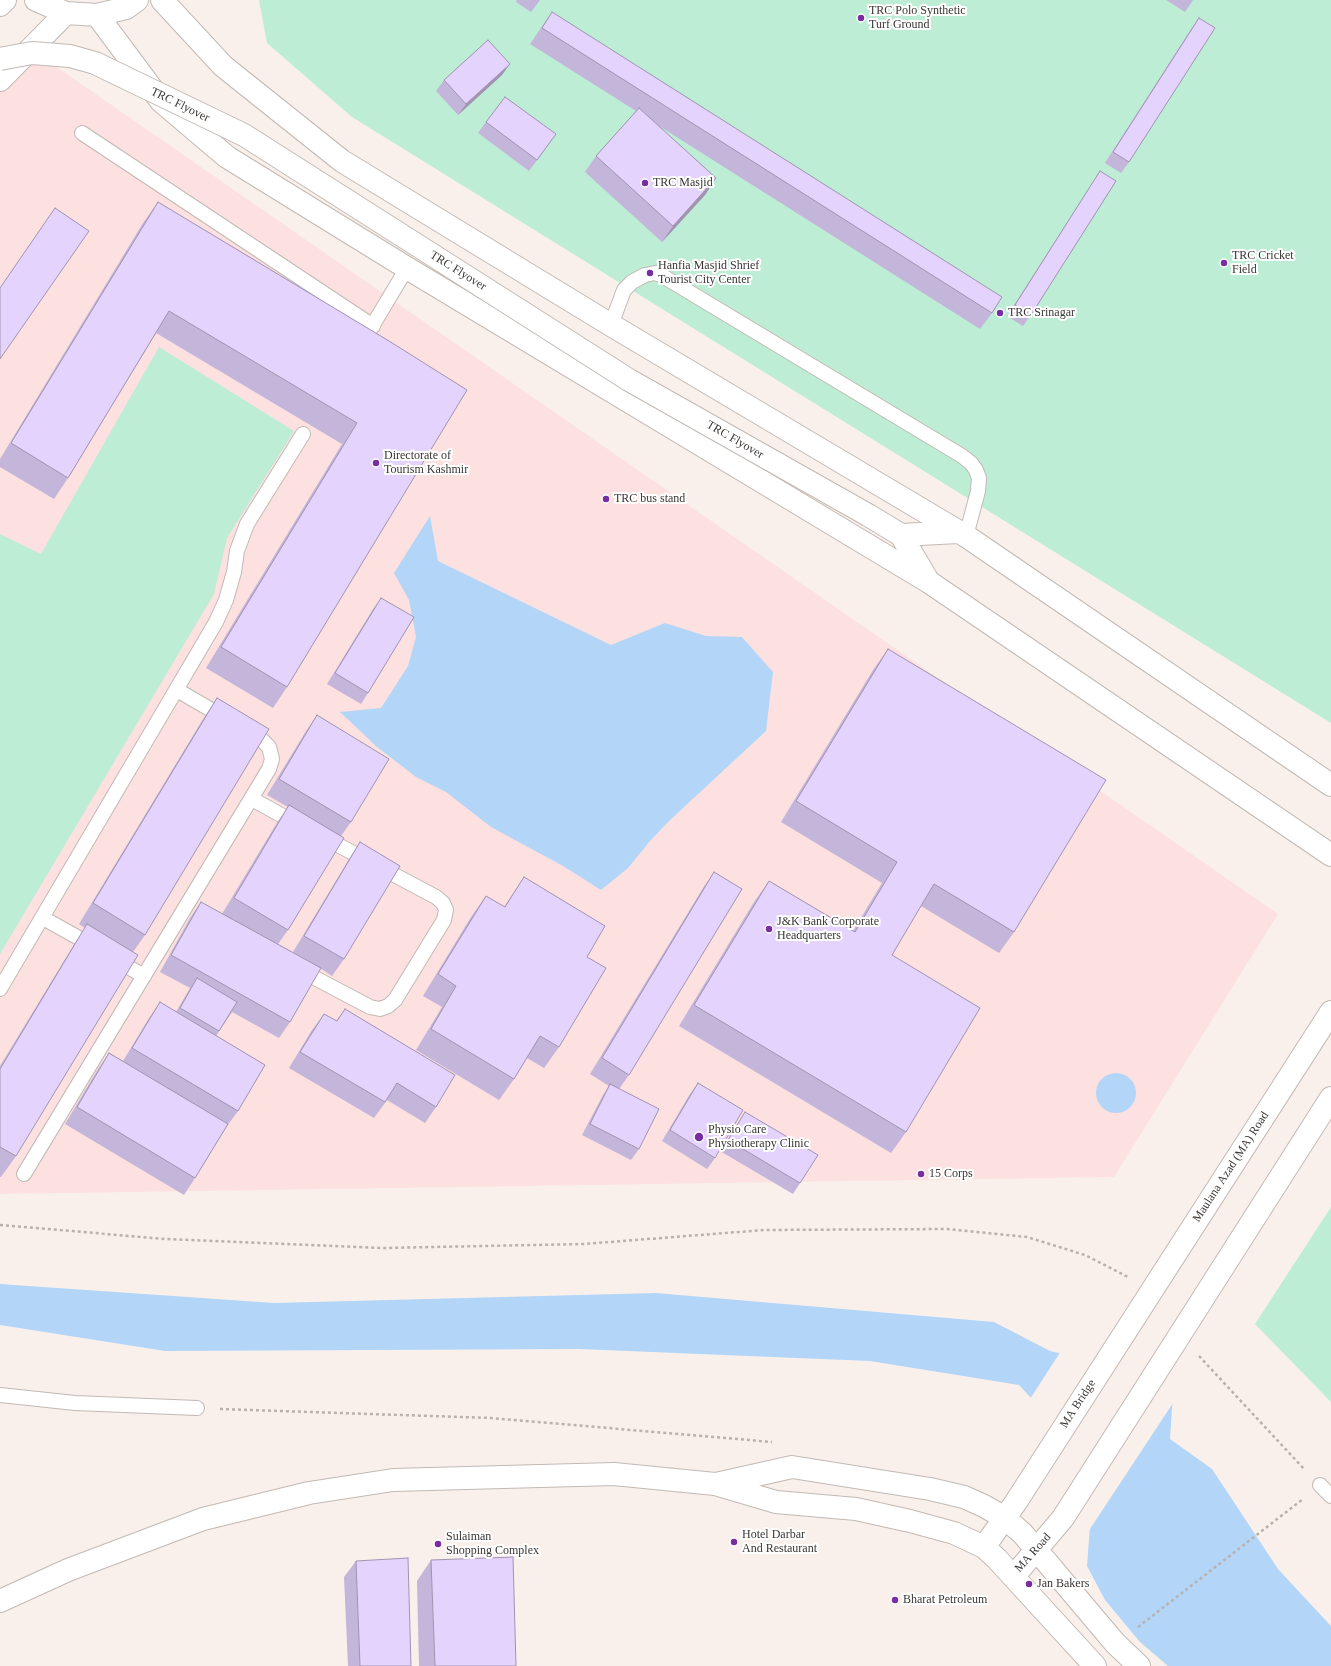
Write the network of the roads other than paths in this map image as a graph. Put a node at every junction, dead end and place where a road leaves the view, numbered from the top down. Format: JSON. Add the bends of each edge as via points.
{"nodes":[{"id":1,"x":5,"y":0,"type":"edge"},
{"id":2,"x":36,"y":0,"type":"edge"},
{"id":3,"x":137,"y":0,"type":"edge"},
{"id":4,"x":162,"y":0,"type":"edge"},
{"id":5,"x":0,"y":5,"type":"edge"},
{"id":6,"x":66,"y":13,"type":"junction"},
{"id":7,"x":97,"y":16,"type":"junction"},
{"id":8,"x":0,"y":58,"type":"edge"},
{"id":9,"x":0,"y":80,"type":"edge"},
{"id":10,"x":82,"y":134,"type":"dead end"},
{"id":11,"x":407,"y":268,"type":"junction"},
{"id":12,"x":611,"y":325,"type":"junction"},
{"id":13,"x":372,"y":326,"type":"junction"},
{"id":14,"x":360,"y":345,"type":"edge"},
{"id":15,"x":303,"y":434,"type":"dead end"},
{"id":16,"x":962,"y":534,"type":"junction"},
{"id":17,"x":901,"y":535,"type":"junction"},
{"id":18,"x":929,"y":582,"type":"junction"},
{"id":19,"x":177,"y":690,"type":"junction"},
{"id":20,"x":1331,"y":785,"type":"edge"},
{"id":21,"x":252,"y":799,"type":"junction"},
{"id":22,"x":1331,"y":855,"type":"edge"},
{"id":23,"x":185,"y":909,"type":"junction"},
{"id":24,"x":199,"y":916,"type":"edge"},
{"id":25,"x":43,"y":918,"type":"junction"},
{"id":26,"x":288,"y":964,"type":"edge"},
{"id":27,"x":144,"y":976,"type":"junction"},
{"id":28,"x":0,"y":989,"type":"edge"},
{"id":29,"x":1331,"y":1012,"type":"edge"},
{"id":30,"x":1331,"y":1098,"type":"edge"},
{"id":31,"x":24,"y":1174,"type":"edge"},
{"id":32,"x":1131,"y":1322,"type":"joint"},
{"id":33,"x":0,"y":1395,"type":"edge"},
{"id":34,"x":197,"y":1408,"type":"road end"},
{"id":35,"x":715,"y":1484,"type":"junction"},
{"id":36,"x":1320,"y":1486,"type":"road end"},
{"id":37,"x":1331,"y":1496,"type":"edge"},
{"id":38,"x":1005,"y":1518,"type":"junction"},
{"id":39,"x":984,"y":1547,"type":"junction"},
{"id":40,"x":1037,"y":1549,"type":"junction"},
{"id":41,"x":1014,"y":1576,"type":"junction"},
{"id":42,"x":0,"y":1601,"type":"edge"},
{"id":43,"x":1095,"y":1666,"type":"edge"},
{"id":44,"x":1139,"y":1666,"type":"edge"}],
"edges":[{"from":1,"to":5,"type":"main road"},
{"from":2,"to":6,"type":"main road"},
{"from":3,"to":7,"type":"main road","via":[[126,8]]},
{"from":4,"to":12,"type":"main road","via":[[223,66],[342,161]]},
{"from":6,"to":7,"type":"main road"},
{"from":6,"to":9,"type":"main road"},
{"from":7,"to":11,"type":"main road","via":[[161,101],[227,157]]},
{"from":8,"to":17,"type":"main road","name":"TRC Flyover","bridge":true,"via":[[32,53],[70,56],[95,63],[244,135],[629,380]]},
{"from":10,"to":13,"type":"lane"},
{"from":11,"to":13,"type":"lane"},
{"from":11,"to":18,"type":"main road"},
{"from":12,"to":16,"type":"main road"},
{"from":12,"to":16,"type":"lane","via":[[624,290],[645,275],[661,275],[971,463],[979,478],[978,491]]},
{"from":13,"to":14,"type":"lane"},
{"from":15,"to":19,"type":"lane","via":[[247,524],[237,551],[226,600]]},
{"from":16,"to":17,"type":"main road"},
{"from":16,"to":20,"type":"main road"},
{"from":17,"to":18,"type":"main road","name":"TRC Flyover"},
{"from":18,"to":22,"type":"main road"},
{"from":19,"to":21,"type":"lane","via":[[260,738],[269,746],[272,759],[269,769]]},
{"from":19,"to":25,"type":"lane"},
{"from":21,"to":23,"type":"lane"},
{"from":21,"to":26,"type":"lane","via":[[436,897],[446,910],[444,920],[395,1000],[380,1009],[370,1007]]},
{"from":23,"to":24,"type":"lane"},
{"from":23,"to":27,"type":"lane"},
{"from":25,"to":27,"type":"lane"},
{"from":25,"to":28,"type":"lane"},
{"from":27,"to":31,"type":"lane"},
{"from":29,"to":32,"type":"main road","name":"Maulana Azad (MA) Road"},
{"from":30,"to":40,"type":"main road","name":"MA Road","via":[[1063,1518]]},
{"from":32,"to":38,"type":"main road","name":"MA Bridge"},
{"from":33,"to":34,"type":"lane","via":[[75,1403]]},
{"from":35,"to":38,"type":"main road","via":[[792,1467],[930,1489],[964,1497]]},
{"from":35,"to":39,"type":"main road","name":"MA Road","via":[[776,1502],[856,1509],[910,1521],[954,1533]]},
{"from":35,"to":42,"type":"main road","via":[[614,1474],[392,1480],[324,1491],[203,1519],[68,1570]]},
{"from":36,"to":37,"type":"lane"},
{"from":38,"to":39,"type":"main road"},
{"from":38,"to":40,"type":"main road"},
{"from":39,"to":41,"type":"main road","name":"MA Road"},
{"from":40,"to":41,"type":"main road","name":"MA Road"},
{"from":40,"to":44,"type":"main road","via":[[1115,1643]]},
{"from":41,"to":43,"type":"main road"}]}
